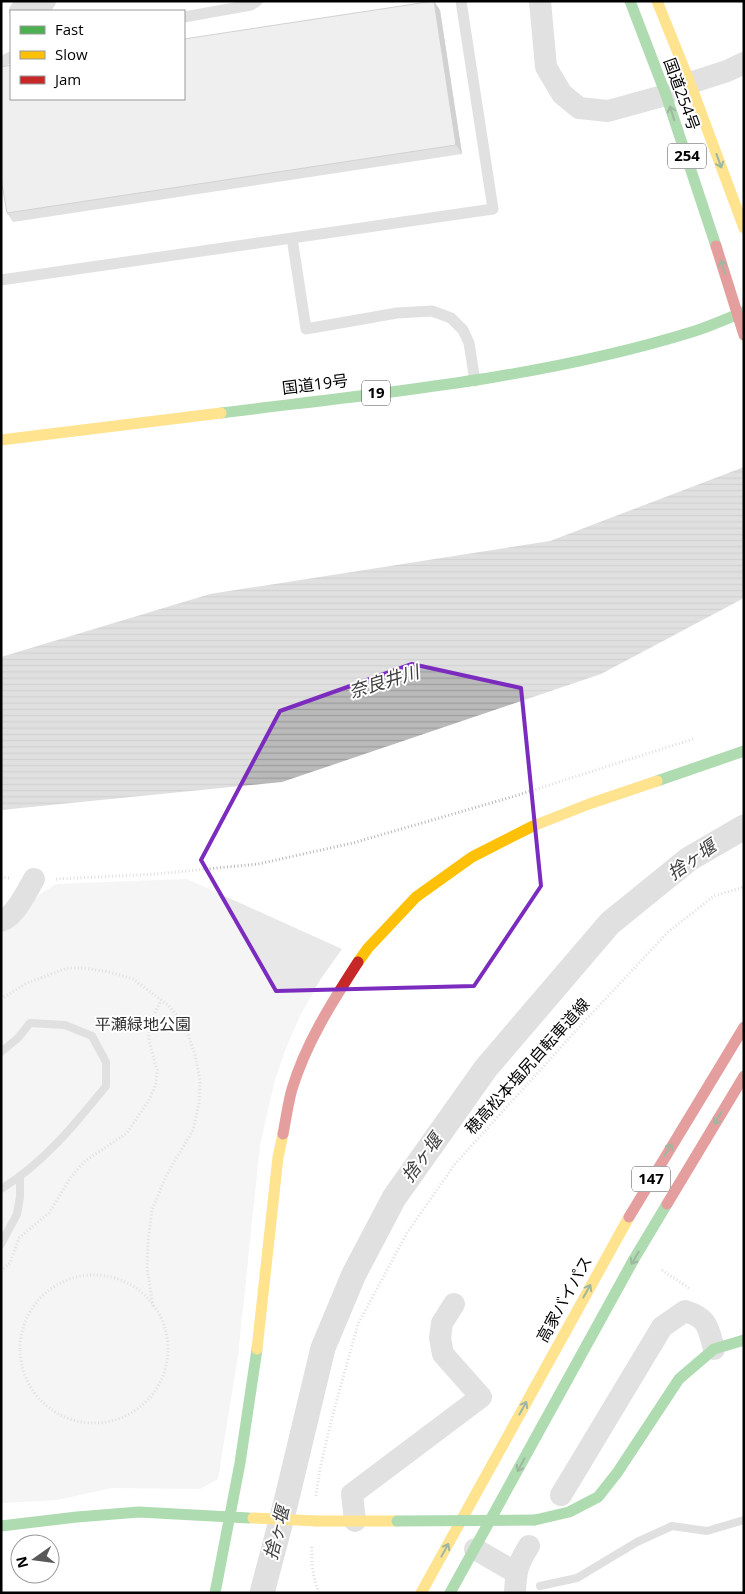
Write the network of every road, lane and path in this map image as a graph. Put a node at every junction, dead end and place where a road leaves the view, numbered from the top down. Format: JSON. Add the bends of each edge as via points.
{"nodes":[{"id":1,"x":45,"y":1,"type":"edge"},
{"id":2,"x":257,"y":1,"type":"edge"},
{"id":3,"x":461,"y":1,"type":"edge"},
{"id":4,"x":540,"y":1,"type":"edge"},
{"id":5,"x":630,"y":1,"type":"edge"},
{"id":6,"x":657,"y":1,"type":"edge"},
{"id":7,"x":22,"y":10,"type":"edge"},
{"id":8,"x":185,"y":17,"type":"edge"},
{"id":9,"x":744,"y":63,"type":"edge"},
{"id":10,"x":690,"y":83,"type":"junction"},
{"id":11,"x":666,"y":95,"type":"junction"},
{"id":12,"x":744,"y":228,"type":"edge"},
{"id":13,"x":292,"y":238,"type":"junction"},
{"id":14,"x":1,"y":280,"type":"edge"},
{"id":15,"x":741,"y":313,"type":"edge"},
{"id":16,"x":744,"y":335,"type":"edge"},
{"id":17,"x":475,"y":381,"type":"junction"},
{"id":18,"x":1,"y":440,"type":"edge"},
{"id":19,"x":702,"y":736,"type":"dead end"},
{"id":20,"x":744,"y":751,"type":"edge"},
{"id":21,"x":1,"y":877,"type":"edge"},
{"id":22,"x":34,"y":879,"type":"junction"},
{"id":23,"x":744,"y":887,"type":"edge"},
{"id":24,"x":1,"y":920,"type":"edge"},
{"id":25,"x":1,"y":999,"type":"edge"},
{"id":26,"x":161,"y":1000,"type":"junction"},
{"id":27,"x":744,"y":1027,"type":"edge"},
{"id":28,"x":744,"y":1076,"type":"edge"},
{"id":29,"x":1,"y":1271,"type":"edge"},
{"id":30,"x":454,"y":1304,"type":"dead end"},
{"id":31,"x":153,"y":1306,"type":"junction"},
{"id":32,"x":744,"y":1340,"type":"edge"},
{"id":33,"x":714,"y":1349,"type":"junction"},
{"id":34,"x":561,"y":1495,"type":"dead end"},
{"id":35,"x":316,"y":1496,"type":"dead end"},
{"id":36,"x":230,"y":1518,"type":"junction"},
{"id":37,"x":355,"y":1521,"type":"junction"},
{"id":38,"x":1,"y":1526,"type":"edge"},
{"id":39,"x":312,"y":1541,"type":"dead end"},
{"id":40,"x":529,"y":1546,"type":"dead end"},
{"id":41,"x":475,"y":1549,"type":"junction"},
{"id":42,"x":515,"y":1583,"type":"edge"},
{"id":43,"x":215,"y":1593,"type":"edge"},
{"id":44,"x":319,"y":1593,"type":"edge"},
{"id":45,"x":421,"y":1593,"type":"edge"},
{"id":46,"x":450,"y":1593,"type":"edge"}],
"edges":[{"from":1,"to":7,"type":"street"},
{"from":2,"to":8,"type":"lane","via":[[251,5]]},
{"from":3,"to":13,"type":"lane","via":[[492,209]]},
{"from":4,"to":11,"type":"street","via":[[546,67],[562,94],[579,108],[608,111]]},
{"from":5,"to":11,"type":"main road","name":"国道254号","number":"254"},
{"from":6,"to":10,"type":"main road","name":"国道254号","number":"254"},
{"from":9,"to":10,"type":"street"},
{"from":10,"to":12,"type":"main road","name":"国道254号","number":"254","one_way":true},
{"from":15,"to":11,"type":"main road","name":"国道254号","number":"254","one_way":true},
{"from":13,"to":14,"type":"lane"},
{"from":13,"to":17,"type":"lane","via":[[306,329],[397,312],[432,311],[451,318],[470,342]]},
{"from":15,"to":16,"type":"main road"},
{"from":15,"to":17,"type":"main road","name":"国道19号","number":"19","via":[[696,331],[602,357]]},
{"from":17,"to":18,"type":"main road","name":"国道19号","number":"19"},
{"from":19,"to":22,"type":"path","via":[[515,796],[353,843],[258,864],[156,874]]},
{"from":20,"to":36,"type":"main road","via":[[581,807],[533,826],[472,857],[416,896],[368,948],[341,988],[308,1046],[292,1089],[277,1167],[261,1326]]},
{"from":21,"to":22,"type":"path"},
{"from":22,"to":24,"type":"street","via":[[20,904]]},
{"from":23,"to":35,"type":"path","name":"穂高松本塩尻自転車道線","via":[[714,896],[668,932],[455,1164],[412,1225],[358,1324],[333,1414]]},
{"from":25,"to":26,"type":"path","via":[[27,983],[67,968],[83,968],[133,979]]},
{"from":26,"to":29,"type":"path","via":[[149,1031],[157,1070],[156,1084],[149,1100],[127,1133],[85,1161],[71,1177],[49,1213],[19,1238],[10,1262]]},
{"from":26,"to":31,"type":"path","via":[[185,1025],[200,1080],[200,1103],[193,1130],[166,1176],[152,1210],[147,1268]]},
{"from":45,"to":27,"type":"main road","name":"高家バイパス","number":"147","one_way":true,"via":[[634,1208]]},
{"from":28,"to":41,"type":"main road","number":"147","one_way":true,"via":[[634,1259]]},
{"from":30,"to":37,"type":"street","via":[[442,1323],[443,1354],[480,1397],[352,1494]]},
{"from":31,"to":31,"type":"path","via":[[146,1296],[126,1282],[102,1275],[77,1276],[54,1286],[35,1302],[23,1324],[19,1349],[24,1374],[36,1396],[61,1415],[76,1421],[100,1423],[123,1417],[143,1404],[158,1386],[167,1363],[167,1339],[160,1316]]},
{"from":32,"to":33,"type":"main road"},
{"from":33,"to":34,"type":"street","via":[[707,1324],[697,1314],[685,1311],[662,1327]]},
{"from":33,"to":37,"type":"main road","bridge":true,"via":[[679,1378],[598,1497],[569,1512],[536,1520]]},
{"from":36,"to":37,"type":"main road","bridge":true},
{"from":36,"to":38,"type":"main road","via":[[139,1512]]},
{"from":36,"to":43,"type":"main road"},
{"from":39,"to":44,"type":"path","via":[[311,1558]]},
{"from":40,"to":42,"type":"street","via":[[519,1561]]},
{"from":41,"to":42,"type":"street"},
{"from":41,"to":46,"type":"main road","number":"147"}]}
